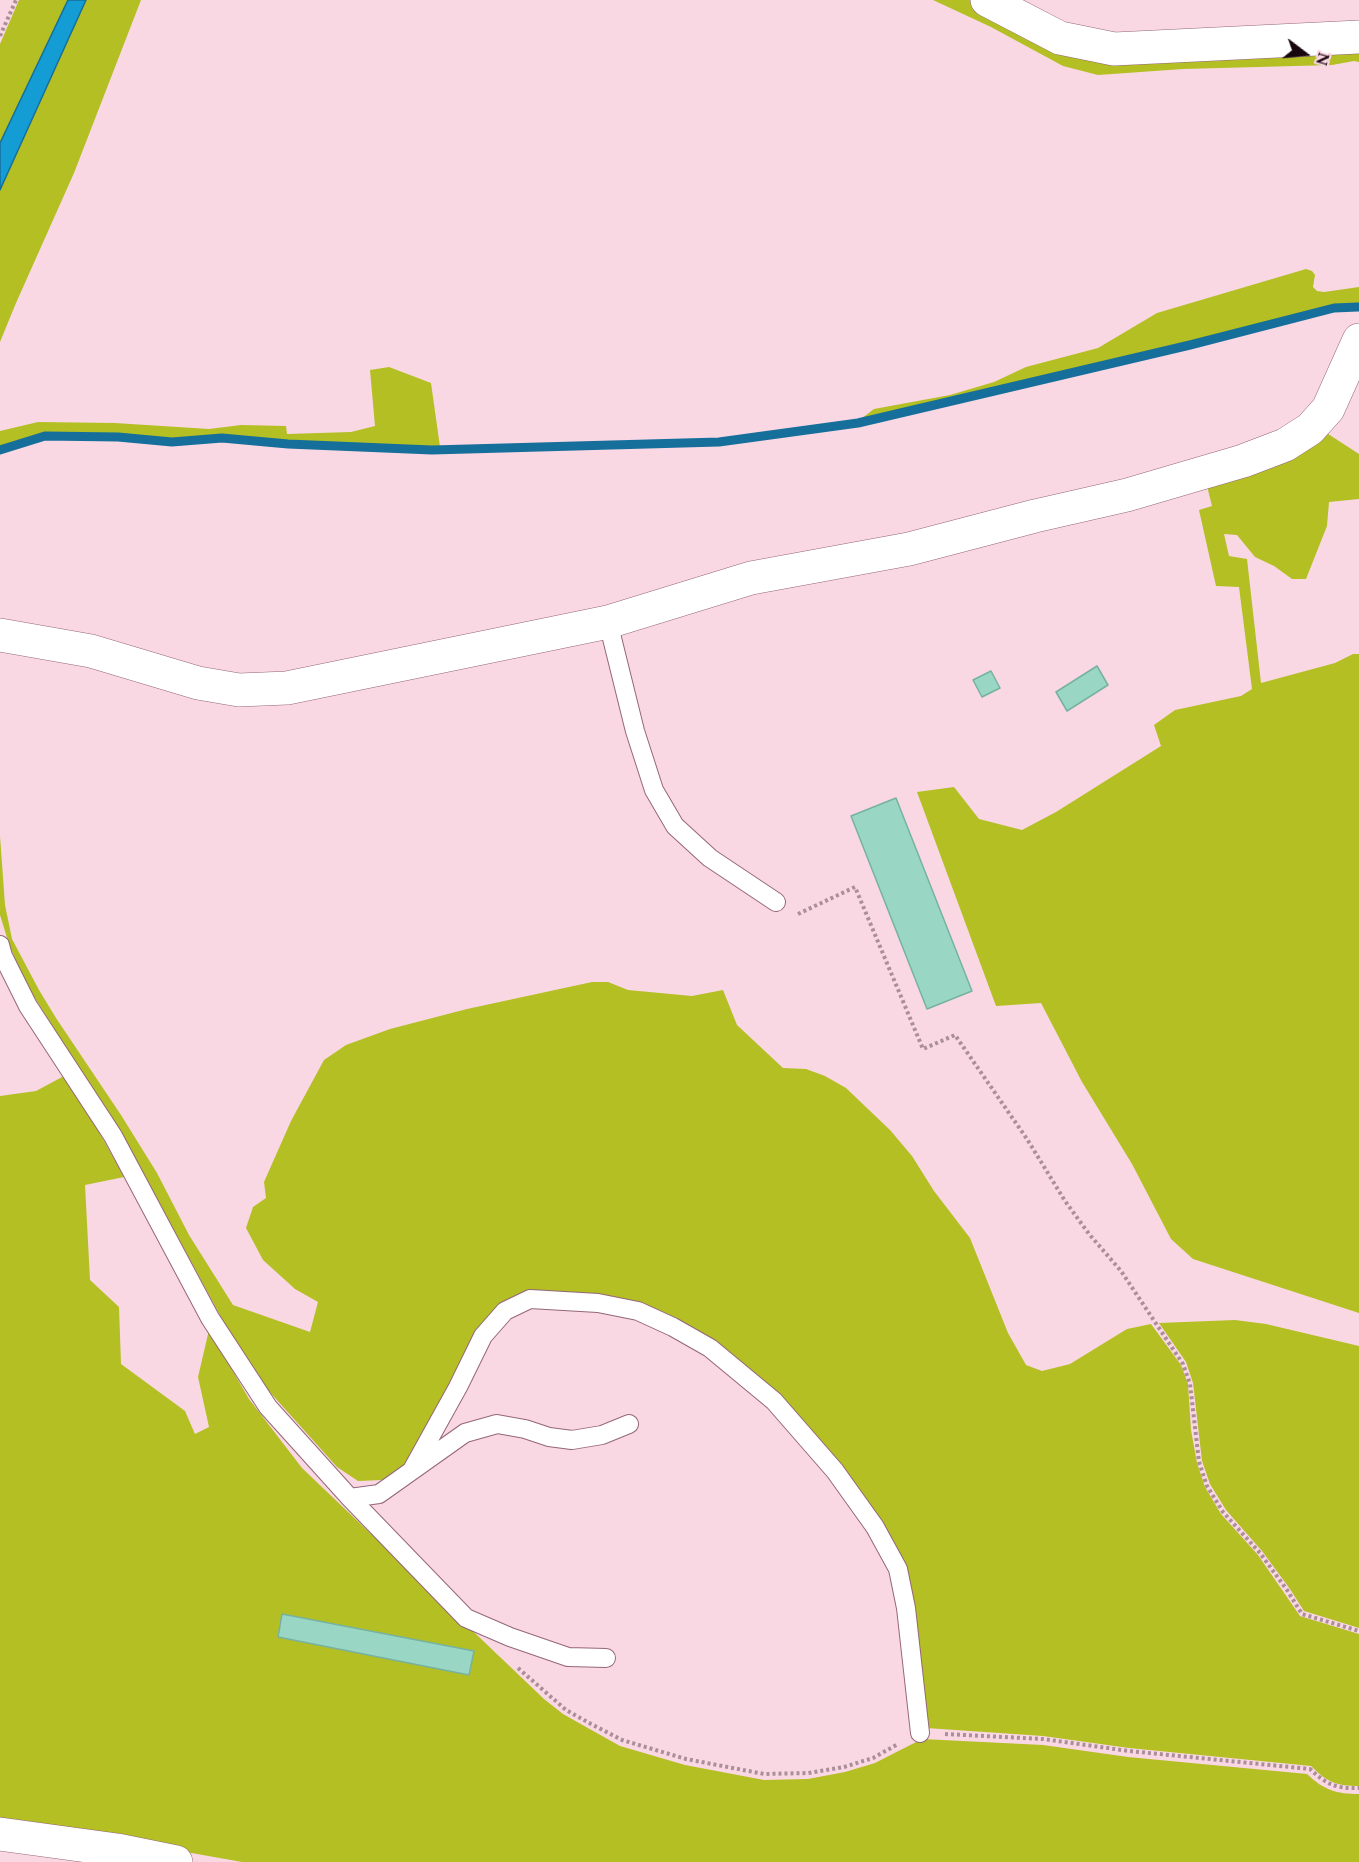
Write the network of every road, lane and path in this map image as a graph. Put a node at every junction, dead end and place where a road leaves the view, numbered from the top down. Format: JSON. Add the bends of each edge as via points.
{"nodes":[{"id":1,"x":16,"y":0,"type":"edge"},
{"id":2,"x":987,"y":0,"type":"edge"},
{"id":3,"x":0,"y":36,"type":"edge"},
{"id":4,"x":1359,"y":37,"type":"edge"},
{"id":5,"x":1359,"y":340,"type":"edge"},
{"id":6,"x":608,"y":622,"type":"junction"},
{"id":7,"x":0,"y":635,"type":"edge"},
{"id":8,"x":776,"y":902,"type":"joint"},
{"id":9,"x":0,"y":945,"type":"edge"},
{"id":10,"x":629,"y":1424,"type":"dead end"},
{"id":11,"x":412,"y":1470,"type":"junction"},
{"id":12,"x":350,"y":1498,"type":"junction"},
{"id":13,"x":1359,"y":1631,"type":"edge"},
{"id":14,"x":606,"y":1658,"type":"dead end"},
{"id":15,"x":920,"y":1733,"type":"dead end"},
{"id":16,"x":0,"y":1834,"type":"edge"},
{"id":17,"x":176,"y":1862,"type":"edge"}],
"edges":[{"from":1,"to":3,"type":"path"},
{"from":2,"to":4,"type":"street","via":[[1060,38],[1114,50]]},
{"from":5,"to":6,"type":"street","via":[[1328,409],[1310,429],[1285,445],[1243,461],[1127,495],[909,549],[751,578]]},
{"from":6,"to":7,"type":"street","via":[[287,688],[239,690],[198,683],[91,651]]},
{"from":6,"to":8,"type":"lane","via":[[654,790],[675,826],[710,858]]},
{"from":8,"to":13,"type":"path","via":[[783,921],[855,887],[923,1049],[955,1035],[1065,1201],[1121,1271],[1183,1364],[1190,1384],[1199,1462],[1223,1512],[1260,1553],[1302,1614]]},
{"from":9,"to":12,"type":"lane","via":[[27,1006],[113,1136],[210,1318],[268,1407]]},
{"from":10,"to":11,"type":"lane","via":[[602,1435],[572,1440],[497,1424],[465,1433]]},
{"from":11,"to":12,"type":"lane","via":[[379,1494]]},
{"from":11,"to":15,"type":"lane","via":[[483,1336],[505,1311],[530,1299],[598,1303],[638,1311],[673,1327],[710,1348],[774,1401],[835,1471],[875,1527],[898,1569]]},
{"from":12,"to":14,"type":"lane","via":[[466,1618],[568,1657]]},
{"from":16,"to":17,"type":"street"}]}
